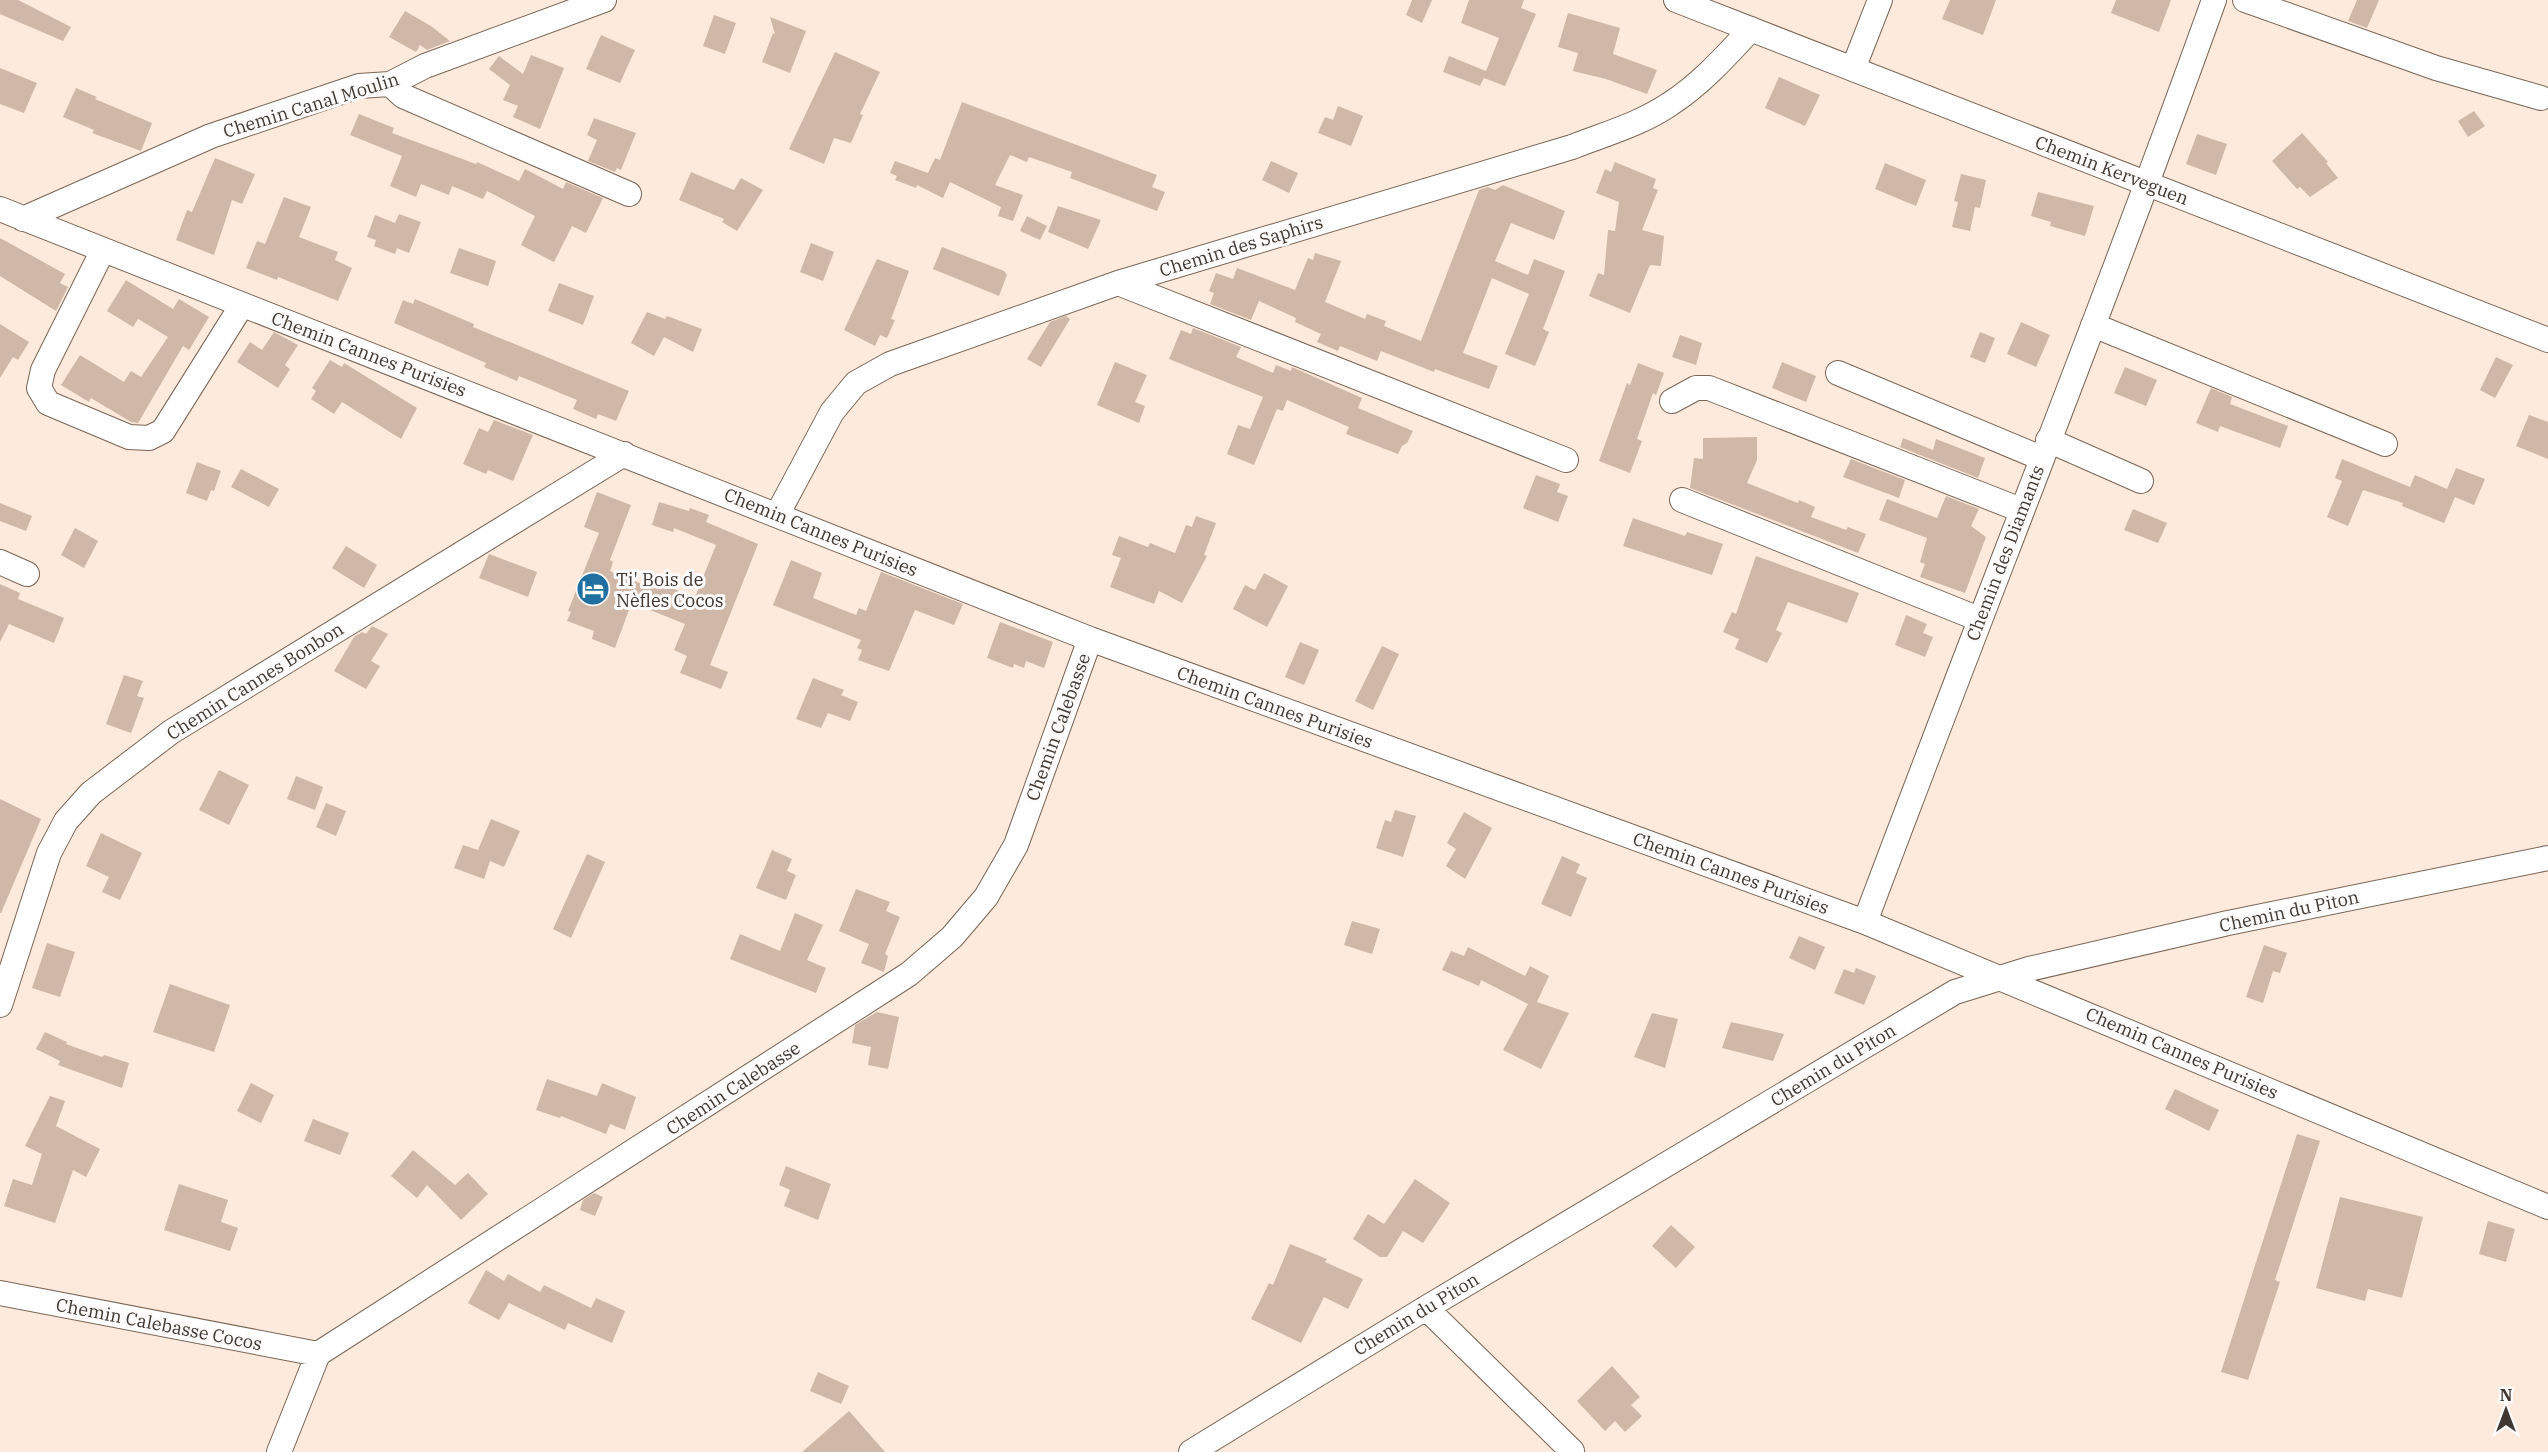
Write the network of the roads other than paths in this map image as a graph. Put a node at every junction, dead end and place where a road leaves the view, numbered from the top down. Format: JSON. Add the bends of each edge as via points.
{"nodes":[{"id":1,"x":604,"y":0,"type":"edge"},
{"id":2,"x":1676,"y":0,"type":"edge"},
{"id":3,"x":1880,"y":0,"type":"edge"},
{"id":4,"x":2214,"y":0,"type":"edge"},
{"id":5,"x":2245,"y":0,"type":"edge"},
{"id":6,"x":559,"y":7,"type":"edge"},
{"id":7,"x":1752,"y":30,"type":"junction"},
{"id":8,"x":1852,"y":69,"type":"junction"},
{"id":9,"x":390,"y":84,"type":"junction"},
{"id":10,"x":2541,"y":98,"type":"dead end"},
{"id":11,"x":2148,"y":184,"type":"junction"},
{"id":12,"x":629,"y":194,"type":"dead end"},
{"id":13,"x":0,"y":209,"type":"edge"},
{"id":14,"x":23,"y":219,"type":"junction"},
{"id":15,"x":103,"y":250,"type":"junction"},
{"id":16,"x":1118,"y":283,"type":"junction"},
{"id":17,"x":242,"y":305,"type":"junction"},
{"id":18,"x":2093,"y":325,"type":"junction"},
{"id":19,"x":2548,"y":340,"type":"edge"},
{"id":20,"x":1838,"y":373,"type":"dead end"},
{"id":21,"x":1672,"y":401,"type":"dead end"},
{"id":22,"x":2385,"y":444,"type":"dead end"},
{"id":23,"x":2045,"y":449,"type":"junction"},
{"id":24,"x":624,"y":454,"type":"junction"},
{"id":25,"x":1566,"y":460,"type":"dead end"},
{"id":26,"x":2141,"y":481,"type":"dead end"},
{"id":27,"x":1682,"y":500,"type":"dead end"},
{"id":28,"x":2021,"y":510,"type":"junction"},
{"id":29,"x":777,"y":515,"type":"junction"},
{"id":30,"x":0,"y":562,"type":"edge"},
{"id":31,"x":27,"y":574,"type":"dead end"},
{"id":32,"x":1979,"y":619,"type":"junction"},
{"id":33,"x":1090,"y":639,"type":"junction"},
{"id":34,"x":2548,"y":858,"type":"edge"},
{"id":35,"x":1865,"y":922,"type":"junction"},
{"id":36,"x":1997,"y":978,"type":"junction"},
{"id":37,"x":0,"y":1005,"type":"edge"},
{"id":38,"x":2548,"y":1207,"type":"edge"},
{"id":39,"x":0,"y":1293,"type":"edge"},
{"id":40,"x":1426,"y":1308,"type":"junction"},
{"id":41,"x":318,"y":1354,"type":"junction"},
{"id":42,"x":1572,"y":1451,"type":"edge"},
{"id":43,"x":279,"y":1452,"type":"edge"},
{"id":44,"x":1191,"y":1452,"type":"edge"}],
"edges":[{"from":1,"to":6,"type":"street","name":"Chemin Canal Moulin"},
{"from":2,"to":7,"type":"street","name":"Chemin Kerveguen"},
{"from":3,"to":8,"type":"street"},
{"from":4,"to":11,"type":"street","name":"Chemin des Diamants"},
{"from":5,"to":10,"type":"street","via":[[2436,68]]},
{"from":6,"to":9,"type":"street","name":"Chemin Canal Moulin"},
{"from":7,"to":8,"type":"street","name":"Chemin Kerveguen"},
{"from":7,"to":16,"type":"street","name":"Chemin des Saphirs","via":[[1693,88],[1668,106],[1621,128],[1572,147]]},
{"from":8,"to":11,"type":"street","name":"Chemin Kerveguen"},
{"from":9,"to":12,"type":"street","via":[[403,96]]},
{"from":9,"to":14,"type":"street","name":"Chemin Canal Moulin","via":[[359,86],[211,136]]},
{"from":11,"to":18,"type":"street","name":"Chemin des Diamants"},
{"from":11,"to":19,"type":"street","name":"Chemin Kerveguen"},
{"from":13,"to":14,"type":"street","name":"Chemin Cannes Purisies"},
{"from":14,"to":15,"type":"street","name":"Chemin Cannes Purisies"},
{"from":15,"to":17,"type":"street","name":"Chemin Cannes Purisies"},
{"from":15,"to":17,"type":"street","via":[[43,370],[39,388],[48,403],[129,437],[149,438],[163,431]]},
{"from":16,"to":25,"type":"street"},
{"from":16,"to":29,"type":"street","name":"Chemin des Saphirs","via":[[890,364],[856,384],[832,412]]},
{"from":17,"to":24,"type":"street","name":"Chemin Cannes Purisies"},
{"from":18,"to":22,"type":"street"},
{"from":18,"to":23,"type":"street","name":"Chemin des Diamants"},
{"from":20,"to":23,"type":"street"},
{"from":21,"to":28,"type":"street","via":[[1696,388],[1709,388]]},
{"from":23,"to":26,"type":"street"},
{"from":23,"to":28,"type":"street","name":"Chemin des Diamants"},
{"from":24,"to":29,"type":"street","name":"Chemin Cannes Purisies"},
{"from":24,"to":37,"type":"street","name":"Chemin Cannes Bonbon","via":[[171,732],[91,793],[66,821],[50,853]]},
{"from":27,"to":32,"type":"street"},
{"from":28,"to":32,"type":"street","name":"Chemin des Diamants"},
{"from":29,"to":33,"type":"street","name":"Chemin Cannes Purisies"},
{"from":30,"to":31,"type":"street"},
{"from":32,"to":35,"type":"street","name":"Chemin des Diamants"},
{"from":33,"to":35,"type":"street","name":"Chemin Cannes Purisies"},
{"from":33,"to":41,"type":"street","name":"Chemin Calebasse","via":[[1016,844],[986,897],[952,937],[909,974]]},
{"from":34,"to":36,"type":"street","name":"Chemin du Piton","via":[[2228,923]]},
{"from":35,"to":36,"type":"street","name":"Chemin Cannes Purisies"},
{"from":36,"to":38,"type":"street","name":"Chemin Cannes Purisies"},
{"from":36,"to":40,"type":"street","name":"Chemin du Piton","via":[[1955,992]]},
{"from":39,"to":41,"type":"street","name":"Chemin Calebasse Cocos"},
{"from":40,"to":42,"type":"street"},
{"from":40,"to":44,"type":"street","name":"Chemin du Piton"},
{"from":41,"to":43,"type":"street"}]}
